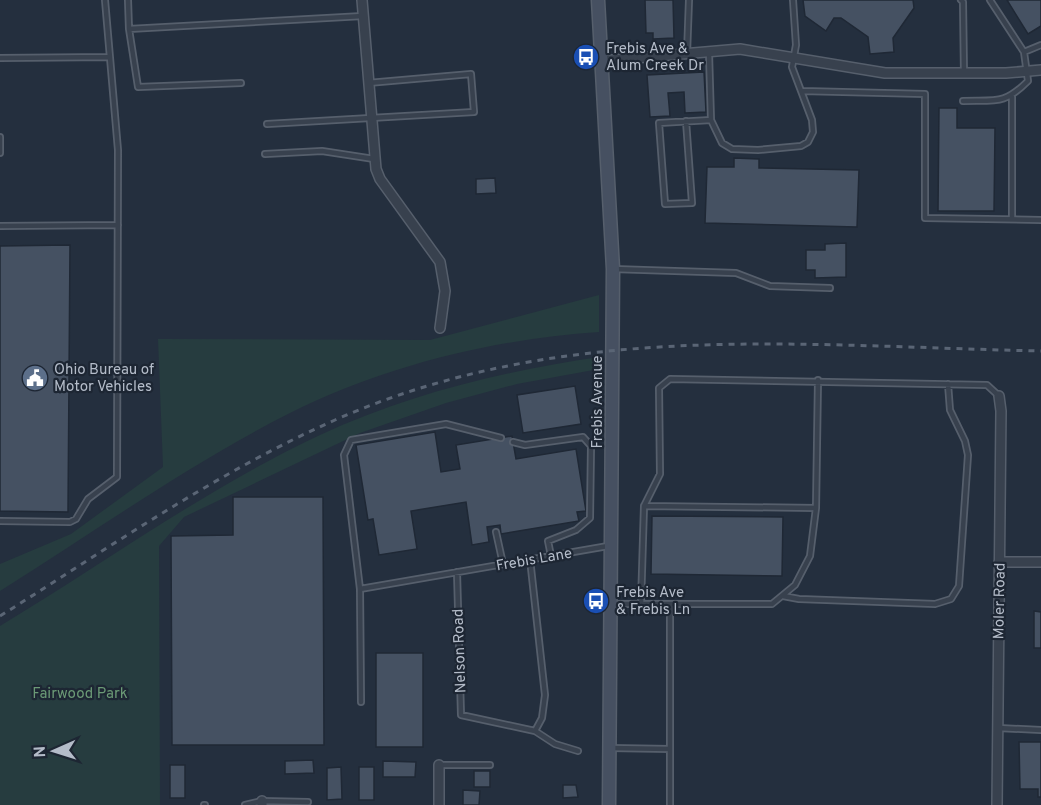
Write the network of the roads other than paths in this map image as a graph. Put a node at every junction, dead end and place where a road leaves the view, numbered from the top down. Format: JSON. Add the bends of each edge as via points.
{"nodes":[{"id":1,"x":105,"y":0,"type":"edge"},
{"id":2,"x":128,"y":0,"type":"edge"},
{"id":3,"x":362,"y":0,"type":"edge"},
{"id":4,"x":598,"y":0,"type":"edge"},
{"id":5,"x":689,"y":0,"type":"edge"},
{"id":6,"x":793,"y":0,"type":"edge"},
{"id":7,"x":990,"y":0,"type":"edge"},
{"id":8,"x":964,"y":1,"type":"edge"},
{"id":9,"x":363,"y":16,"type":"junction"},
{"id":10,"x":129,"y":29,"type":"junction"},
{"id":11,"x":1041,"y":45,"type":"edge"},
{"id":12,"x":710,"y":52,"type":"junction"},
{"id":13,"x":1024,"y":52,"type":"junction"},
{"id":14,"x":687,"y":54,"type":"junction"},
{"id":15,"x":110,"y":57,"type":"junction"},
{"id":16,"x":794,"y":57,"type":"junction"},
{"id":17,"x":0,"y":58,"type":"edge"},
{"id":18,"x":601,"y":61,"type":"junction"},
{"id":19,"x":1041,"y":70,"type":"edge"},
{"id":20,"x":1028,"y":71,"type":"junction"},
{"id":21,"x":964,"y":74,"type":"junction"},
{"id":22,"x":368,"y":82,"type":"junction"},
{"id":23,"x":241,"y":83,"type":"dead end"},
{"id":24,"x":801,"y":91,"type":"junction"},
{"id":25,"x":1012,"y":97,"type":"junction"},
{"id":26,"x":963,"y":101,"type":"dead end"},
{"id":27,"x":371,"y":120,"type":"junction"},
{"id":28,"x":711,"y":120,"type":"junction"},
{"id":29,"x":686,"y":121,"type":"junction"},
{"id":30,"x":267,"y":124,"type":"dead end"},
{"id":31,"x":0,"y":137,"type":"edge"},
{"id":32,"x":0,"y":153,"type":"edge"},
{"id":33,"x":265,"y":154,"type":"dead end"},
{"id":34,"x":374,"y":159,"type":"junction"},
{"id":35,"x":1012,"y":219,"type":"junction"},
{"id":36,"x":1041,"y":220,"type":"edge"},
{"id":37,"x":118,"y":225,"type":"junction"},
{"id":38,"x":0,"y":226,"type":"edge"},
{"id":39,"x":613,"y":269,"type":"junction"},
{"id":40,"x":830,"y":288,"type":"dead end"},
{"id":41,"x":440,"y":328,"type":"dead end"},
{"id":42,"x":818,"y":380,"type":"junction"},
{"id":43,"x":948,"y":384,"type":"junction"},
{"id":44,"x":999,"y":396,"type":"joint"},
{"id":45,"x":501,"y":438,"type":"dead end"},
{"id":46,"x":513,"y":442,"type":"dead end"},
{"id":47,"x":644,"y":506,"type":"junction"},
{"id":48,"x":816,"y":508,"type":"junction"},
{"id":49,"x":0,"y":521,"type":"edge"},
{"id":50,"x":496,"y":532,"type":"dead end"},
{"id":51,"x":611,"y":545,"type":"junction"},
{"id":52,"x":551,"y":556,"type":"junction"},
{"id":53,"x":530,"y":559,"type":"junction"},
{"id":54,"x":999,"y":562,"type":"junction"},
{"id":55,"x":1041,"y":562,"type":"edge"},
{"id":56,"x":503,"y":564,"type":"junction"},
{"id":57,"x":457,"y":572,"type":"junction"},
{"id":58,"x":360,"y":590,"type":"junction"},
{"id":59,"x":783,"y":596,"type":"junction"},
{"id":60,"x":610,"y":604,"type":"junction"},
{"id":61,"x":641,"y":604,"type":"junction"},
{"id":62,"x":670,"y":604,"type":"junction"},
{"id":63,"x":361,"y":702,"type":"dead end"},
{"id":64,"x":998,"y":728,"type":"junction"},
{"id":65,"x":1041,"y":730,"type":"edge"},
{"id":66,"x":535,"y":731,"type":"junction"},
{"id":67,"x":609,"y":748,"type":"junction"},
{"id":68,"x":670,"y":749,"type":"junction"},
{"id":69,"x":578,"y":751,"type":"dead end"},
{"id":70,"x":439,"y":765,"type":"joint"},
{"id":71,"x":490,"y":765,"type":"dead end"},
{"id":72,"x":308,"y":802,"type":"dead end"},
{"id":73,"x":262,"y":803,"type":"edge"},
{"id":74,"x":245,"y":805,"type":"edge"},
{"id":75,"x":439,"y":805,"type":"edge"},
{"id":76,"x":609,"y":805,"type":"edge"},
{"id":77,"x":670,"y":805,"type":"edge"},
{"id":78,"x":997,"y":805,"type":"edge"}],
"edges":[{"from":1,"to":15,"type":"lane"},
{"from":2,"to":10,"type":"lane"},
{"from":3,"to":9,"type":"street"},
{"from":4,"to":18,"type":"main road","name":"Frebis Avenue"},
{"from":5,"to":14,"type":"lane"},
{"from":6,"to":16,"type":"lane"},
{"from":7,"to":13,"type":"lane"},
{"from":8,"to":21,"type":"lane"},
{"from":9,"to":10,"type":"lane"},
{"from":9,"to":22,"type":"street"},
{"from":10,"to":23,"type":"lane","via":[[138,87]]},
{"from":11,"to":13,"type":"lane"},
{"from":12,"to":14,"type":"street"},
{"from":12,"to":16,"type":"street","via":[[757,50]]},
{"from":12,"to":28,"type":"lane"},
{"from":13,"to":20,"type":"lane"},
{"from":14,"to":18,"type":"street"},
{"from":15,"to":17,"type":"lane"},
{"from":15,"to":37,"type":"lane","via":[[118,150]]},
{"from":16,"to":21,"type":"street","via":[[885,73]]},
{"from":16,"to":24,"type":"lane","via":[[792,67]]},
{"from":18,"to":39,"type":"main road","name":"Frebis Avenue"},
{"from":19,"to":20,"type":"street"},
{"from":20,"to":21,"type":"street"},
{"from":20,"to":25,"type":"lane","via":[[1028,81]]},
{"from":22,"to":27,"type":"street"},
{"from":22,"to":27,"type":"lane","via":[[471,74],[474,112]]},
{"from":24,"to":28,"type":"lane","via":[[813,132],[801,146],[732,149],[722,144]]},
{"from":24,"to":35,"type":"lane","via":[[925,94],[925,218]]},
{"from":25,"to":26,"type":"lane"},
{"from":25,"to":35,"type":"lane"},
{"from":27,"to":30,"type":"lane"},
{"from":27,"to":34,"type":"street"},
{"from":28,"to":29,"type":"lane"},
{"from":29,"to":29,"type":"lane","via":[[659,123],[665,204],[692,203]]},
{"from":31,"to":32,"type":"lane"},
{"from":33,"to":34,"type":"lane","via":[[322,151]]},
{"from":34,"to":41,"type":"street","via":[[380,179],[440,262],[445,291]]},
{"from":35,"to":36,"type":"lane"},
{"from":37,"to":38,"type":"lane"},
{"from":37,"to":49,"type":"lane","via":[[117,477],[88,499],[70,522]]},
{"from":39,"to":40,"type":"lane","via":[[736,273],[770,286]]},
{"from":39,"to":51,"type":"main road","name":"Frebis Avenue"},
{"from":42,"to":43,"type":"lane"},
{"from":42,"to":47,"type":"lane","via":[[670,379],[659,388],[660,474]]},
{"from":42,"to":48,"type":"lane"},
{"from":43,"to":44,"type":"lane","via":[[987,385]]},
{"from":43,"to":59,"type":"lane","via":[[950,410],[968,455],[959,586],[951,599],[935,604]]},
{"from":44,"to":54,"type":"street","name":"Moler Road"},
{"from":45,"to":58,"type":"lane","via":[[446,424],[351,440],[344,455]]},
{"from":46,"to":52,"type":"lane","via":[[525,445],[584,437],[591,446],[590,518],[576,530],[548,541]]},
{"from":47,"to":48,"type":"lane"},
{"from":47,"to":61,"type":"lane"},
{"from":48,"to":59,"type":"lane","via":[[810,556],[795,585]]},
{"from":50,"to":56,"type":"lane"},
{"from":51,"to":52,"type":"lane","name":"Frebis Lane"},
{"from":51,"to":60,"type":"main road","name":"Frebis Avenue"},
{"from":52,"to":53,"type":"lane","name":"Frebis Lane"},
{"from":53,"to":56,"type":"lane","name":"Frebis Lane"},
{"from":53,"to":66,"type":"lane","via":[[545,695],[543,718]]},
{"from":54,"to":55,"type":"street"},
{"from":54,"to":64,"type":"street","name":"Moler Road"},
{"from":56,"to":57,"type":"lane","name":"Frebis Lane"},
{"from":57,"to":58,"type":"lane","name":"Frebis Lane"},
{"from":57,"to":66,"type":"lane","name":"Nelson Road","via":[[461,715]]},
{"from":58,"to":63,"type":"lane"},
{"from":59,"to":62,"type":"lane","via":[[772,604]]},
{"from":60,"to":61,"type":"lane"},
{"from":60,"to":67,"type":"main road","name":"Frebis Avenue"},
{"from":61,"to":62,"type":"lane"},
{"from":62,"to":68,"type":"lane"},
{"from":64,"to":65,"type":"lane"},
{"from":64,"to":78,"type":"street","name":"Moler Road"},
{"from":66,"to":69,"type":"lane","name":"Nelson Road","via":[[555,744]]},
{"from":67,"to":68,"type":"lane"},
{"from":67,"to":76,"type":"main road","name":"Frebis Avenue"},
{"from":68,"to":77,"type":"lane"},
{"from":70,"to":71,"type":"lane"},
{"from":70,"to":75,"type":"street"},
{"from":72,"to":73,"type":"lane"},
{"from":73,"to":74,"type":"lane"}]}
